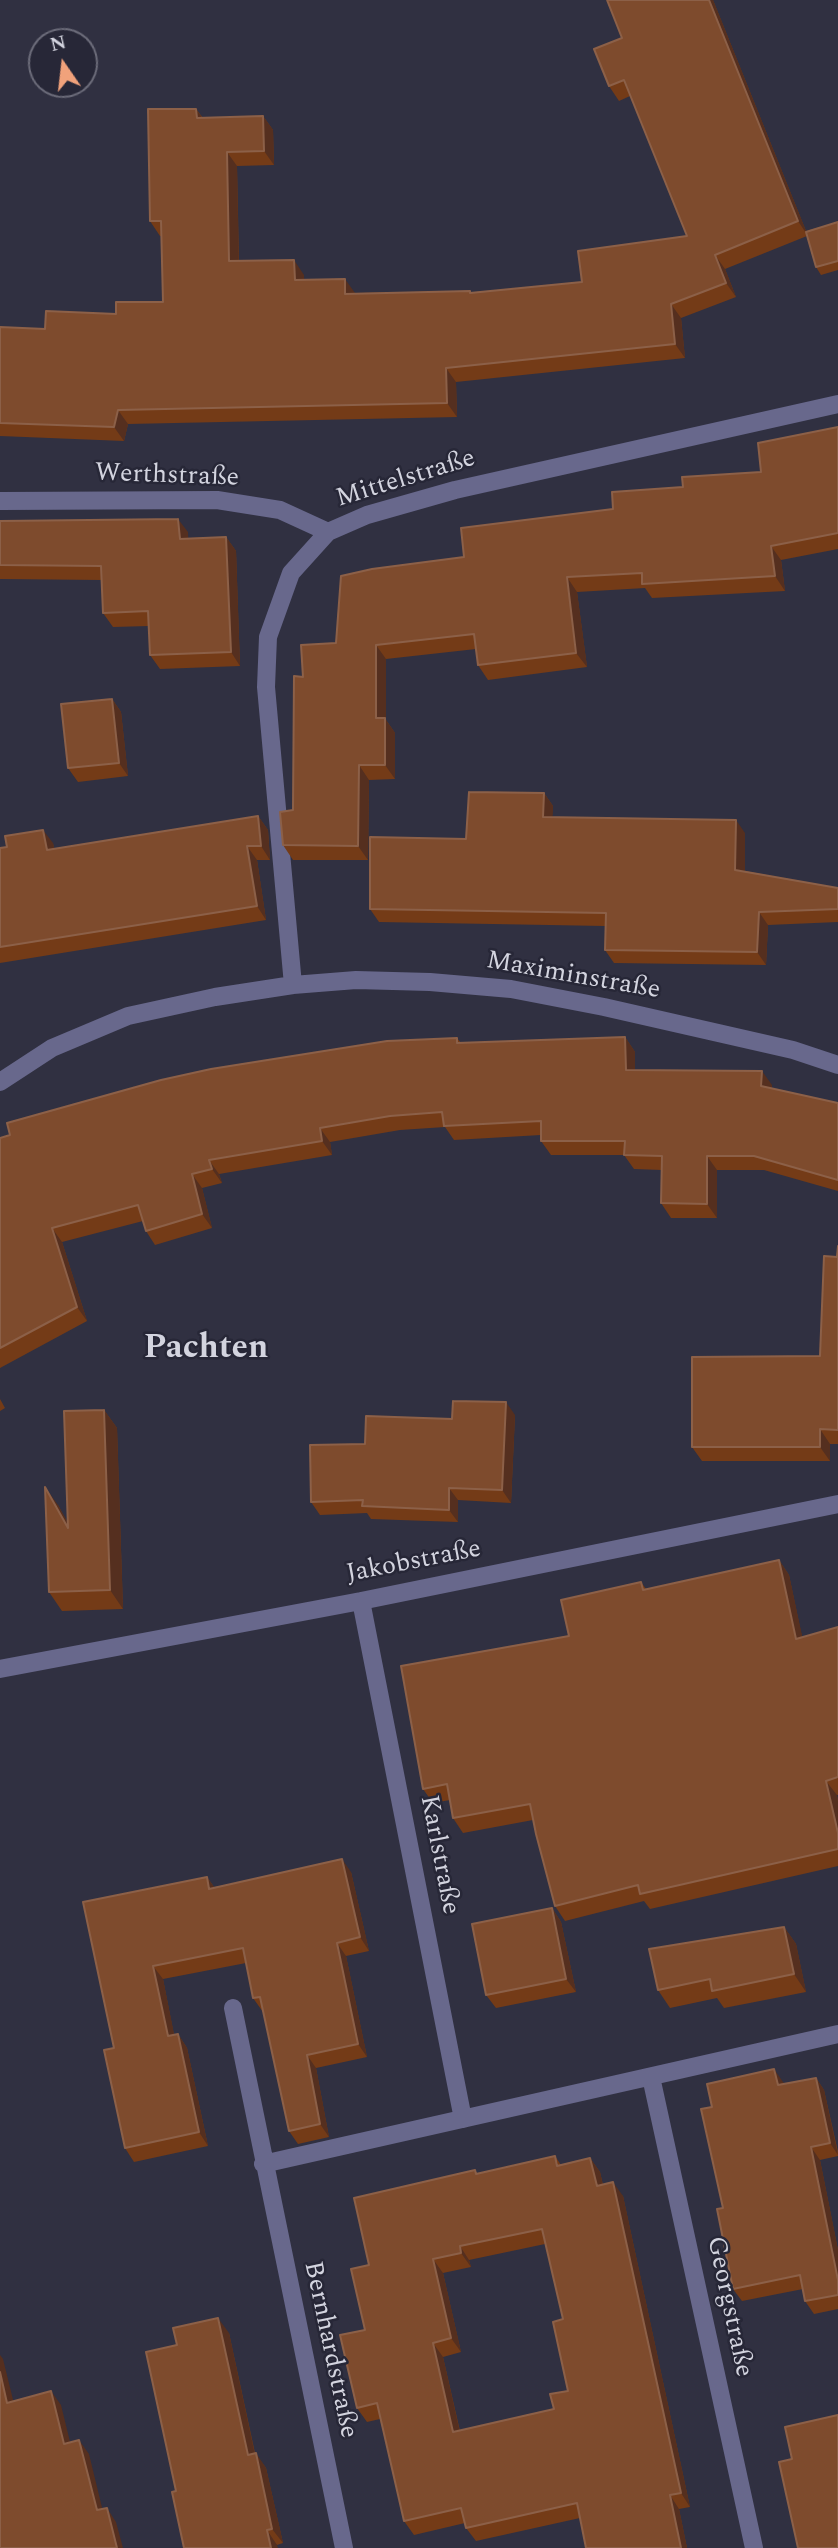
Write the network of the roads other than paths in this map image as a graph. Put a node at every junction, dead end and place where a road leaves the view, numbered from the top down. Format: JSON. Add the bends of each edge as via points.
{"nodes":[{"id":1,"x":838,"y":404,"type":"edge"},
{"id":2,"x":0,"y":501,"type":"edge"},
{"id":3,"x":328,"y":532,"type":"junction"},
{"id":4,"x":293,"y":985,"type":"junction"},
{"id":5,"x":838,"y":1065,"type":"edge"},
{"id":6,"x":0,"y":1083,"type":"edge"},
{"id":7,"x":838,"y":1504,"type":"edge"},
{"id":8,"x":360,"y":1601,"type":"junction"},
{"id":9,"x":0,"y":1669,"type":"edge"},
{"id":10,"x":233,"y":2008,"type":"dead end"},
{"id":11,"x":838,"y":2034,"type":"edge"},
{"id":12,"x":651,"y":2077,"type":"junction"},
{"id":13,"x":463,"y":2119,"type":"junction"},
{"id":14,"x":264,"y":2164,"type":"junction"},
{"id":15,"x":344,"y":2548,"type":"edge"},
{"id":16,"x":754,"y":2548,"type":"edge"}],
"edges":[{"from":1,"to":3,"type":"street","name":"Mittelstraße","via":[[455,490],[367,515]]},
{"from":2,"to":3,"type":"street","name":"Werthstraße","via":[[216,500],[280,510]]},
{"from":3,"to":4,"type":"street","name":"Mittelstraße","via":[[291,573],[268,637],[266,687]]},
{"from":4,"to":5,"type":"street","name":"Maximinstraße","via":[[368,980],[510,989],[739,1038]]},
{"from":4,"to":6,"type":"street","name":"Maximinstraße","via":[[128,1016],[52,1048]]},
{"from":7,"to":8,"type":"street","name":"Jakobstraße"},
{"from":8,"to":9,"type":"street","name":"Jakobstraße"},
{"from":8,"to":13,"type":"street","name":"Karlstraße"},
{"from":10,"to":14,"type":"street","name":"Bernhardstraße"},
{"from":11,"to":12,"type":"street"},
{"from":12,"to":13,"type":"street"},
{"from":12,"to":16,"type":"street","name":"Georgstraße"},
{"from":13,"to":14,"type":"street"},
{"from":14,"to":15,"type":"street","name":"Bernhardstraße"}]}
